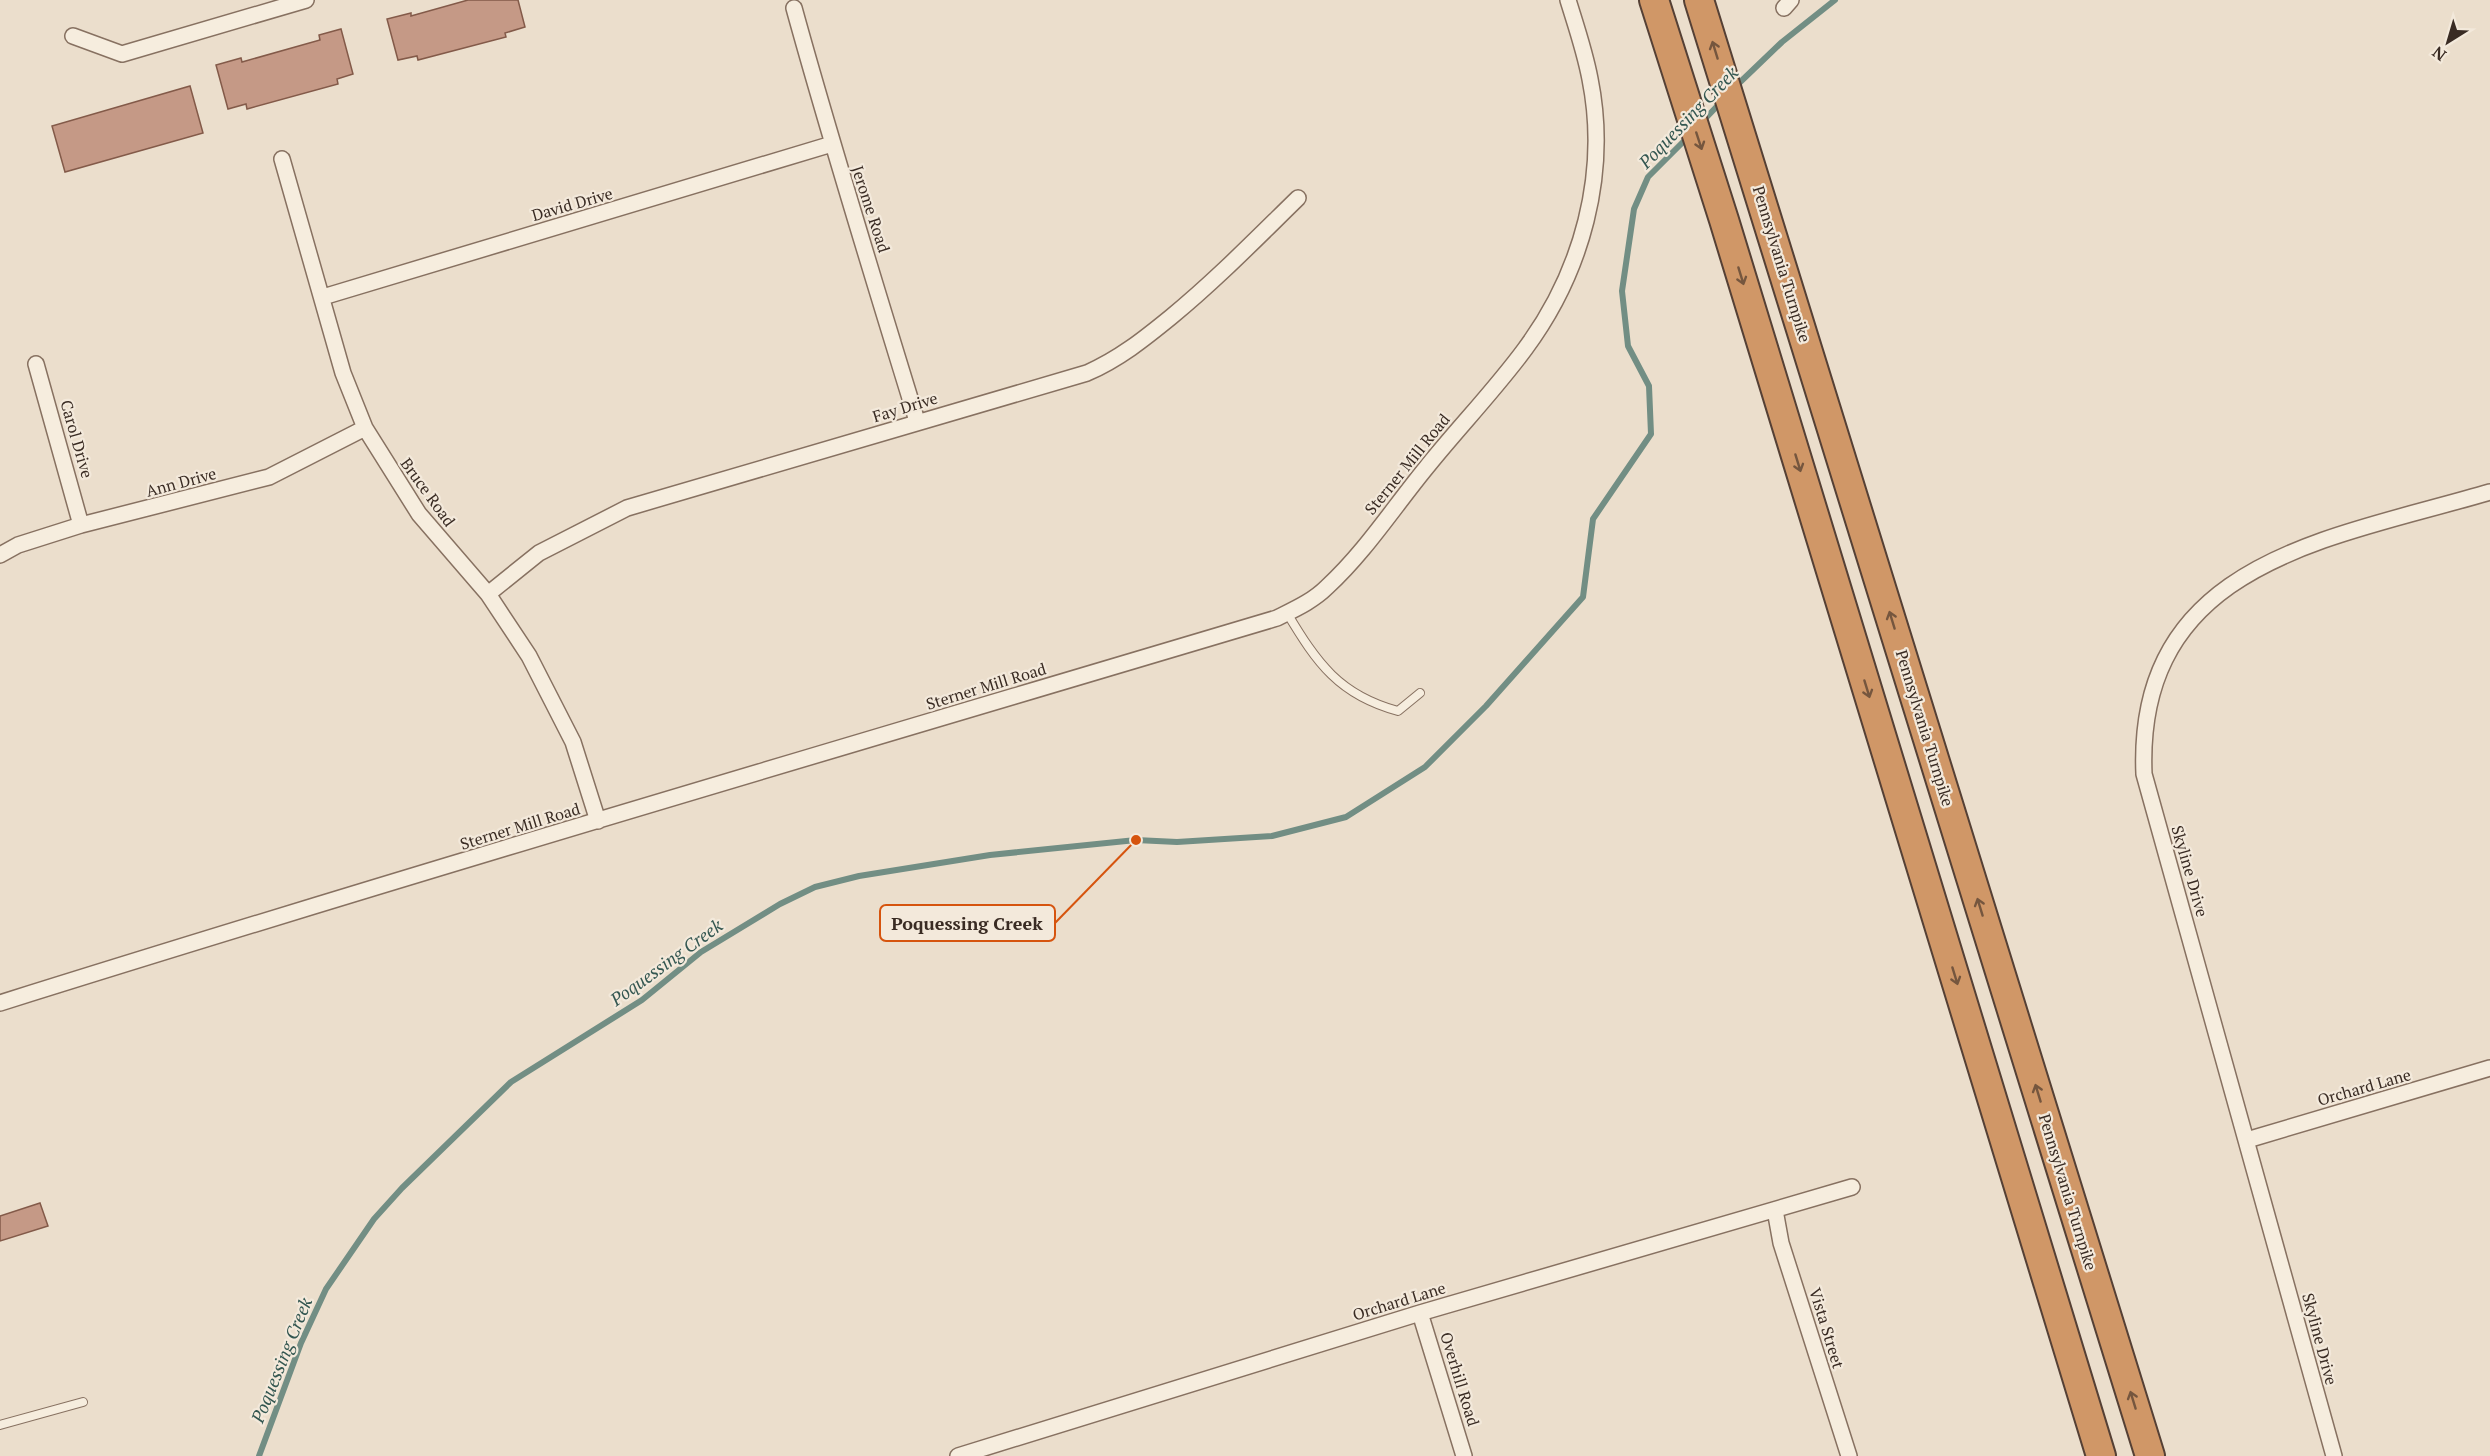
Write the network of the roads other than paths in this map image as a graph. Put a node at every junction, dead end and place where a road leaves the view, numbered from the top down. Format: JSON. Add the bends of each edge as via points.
{"nodes":[{"id":1,"x":306,"y":0,"type":"edge"},
{"id":2,"x":1568,"y":0,"type":"edge"},
{"id":3,"x":1654,"y":0,"type":"edge"},
{"id":4,"x":794,"y":8,"type":"dead end"},
{"id":5,"x":1702,"y":9,"type":"edge"},
{"id":6,"x":73,"y":36,"type":"dead end"},
{"id":7,"x":832,"y":144,"type":"junction"},
{"id":8,"x":282,"y":159,"type":"dead end"},
{"id":9,"x":1298,"y":198,"type":"dead end"},
{"id":10,"x":323,"y":297,"type":"junction"},
{"id":11,"x":36,"y":364,"type":"dead end"},
{"id":12,"x":917,"y":422,"type":"junction"},
{"id":13,"x":365,"y":428,"type":"junction"},
{"id":14,"x":2490,"y":492,"type":"edge"},
{"id":15,"x":81,"y":525,"type":"junction"},
{"id":16,"x":0,"y":555,"type":"edge"},
{"id":17,"x":488,"y":594,"type":"junction"},
{"id":18,"x":1287,"y":613,"type":"junction"},
{"id":19,"x":1420,"y":693,"type":"dead end"},
{"id":20,"x":598,"y":821,"type":"junction"},
{"id":21,"x":0,"y":1003,"type":"edge"},
{"id":22,"x":2490,"y":1068,"type":"edge"},
{"id":23,"x":2247,"y":1140,"type":"junction"},
{"id":24,"x":1851,"y":1187,"type":"dead end"},
{"id":25,"x":1775,"y":1210,"type":"junction"},
{"id":26,"x":1420,"y":1313,"type":"junction"},
{"id":27,"x":83,"y":1402,"type":"dead end"},
{"id":28,"x":0,"y":1425,"type":"edge"},
{"id":29,"x":958,"y":1456,"type":"edge"},
{"id":30,"x":1464,"y":1456,"type":"edge"},
{"id":31,"x":1849,"y":1456,"type":"edge"},
{"id":32,"x":2101,"y":1456,"type":"edge"},
{"id":33,"x":2150,"y":1456,"type":"edge"},
{"id":34,"x":2334,"y":1456,"type":"edge"}],
"edges":[{"from":1,"to":6,"type":"street","via":[[122,54]]},
{"from":2,"to":18,"type":"street","name":"Sterner Mill Road","via":[[1590,81],[1596,148],[1592,193],[1566,278],[1526,349],[1346,568],[1317,595]]},
{"from":3,"to":32,"type":"highway","one_way":true},
{"from":4,"to":7,"type":"street","name":"Jerome Road"},
{"from":33,"to":5,"type":"highway","name":"Pennsylvania Turnpike","one_way":true},
{"from":7,"to":10,"type":"street","name":"David Drive"},
{"from":7,"to":12,"type":"street","name":"Jerome Road"},
{"from":8,"to":10,"type":"street","name":"Bruce Road"},
{"from":9,"to":12,"type":"street","name":"Fay Drive","via":[[1215,281],[1109,364]]},
{"from":10,"to":13,"type":"street","name":"Bruce Road","via":[[343,373]]},
{"from":11,"to":15,"type":"street","name":"Carol Drive"},
{"from":12,"to":17,"type":"street","name":"Fay Drive","via":[[627,508],[539,553]]},
{"from":13,"to":15,"type":"street","name":"Ann Drive","via":[[269,477]]},
{"from":13,"to":17,"type":"street","name":"Bruce Road","via":[[419,514]]},
{"from":14,"to":23,"type":"street","name":"Skyline Drive","via":[[2306,546],[2263,565],[2222,590],[2197,612],[2174,644],[2153,688],[2146,716],[2144,774]]},
{"from":15,"to":16,"type":"street","name":"Ann Drive","via":[[18,545]]},
{"from":17,"to":20,"type":"street","name":"Bruce Road","via":[[514,630],[565,724]]},
{"from":18,"to":19,"type":"lane","via":[[1327,673],[1353,693],[1398,711]]},
{"from":18,"to":20,"type":"street","name":"Sterner Mill Road"},
{"from":20,"to":21,"type":"street","name":"Sterner Mill Road"},
{"from":22,"to":23,"type":"street","name":"Orchard Lane"},
{"from":23,"to":34,"type":"street","name":"Skyline Drive"},
{"from":24,"to":25,"type":"street","name":"Orchard Lane"},
{"from":25,"to":26,"type":"street","name":"Orchard Lane"},
{"from":25,"to":31,"type":"street","name":"Vista Street"},
{"from":26,"to":29,"type":"street","name":"Orchard Lane"},
{"from":26,"to":30,"type":"street","name":"Overhill Road"},
{"from":27,"to":28,"type":"lane"}]}
